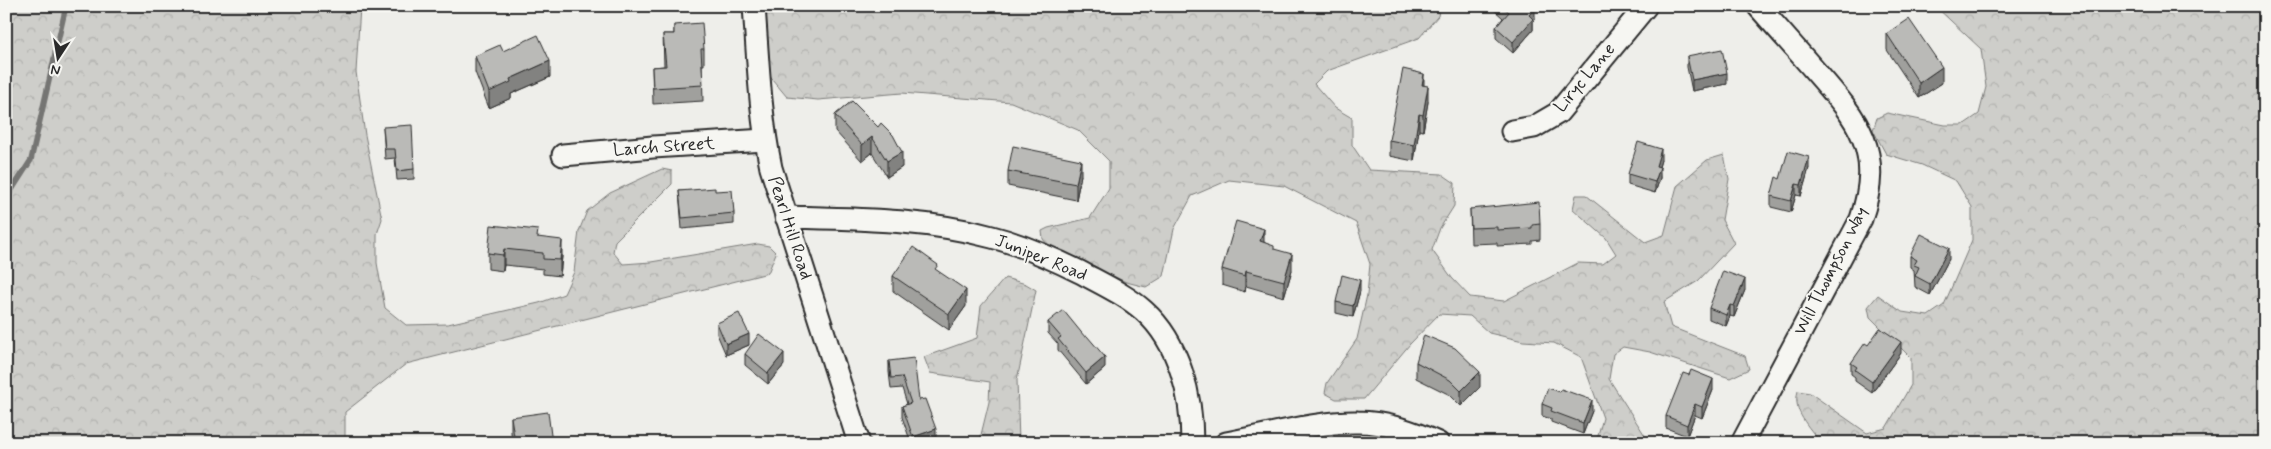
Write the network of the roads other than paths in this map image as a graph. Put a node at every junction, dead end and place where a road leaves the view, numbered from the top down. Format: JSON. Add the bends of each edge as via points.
{"nodes":[{"id":1,"x":754,"y":6,"type":"edge"},
{"id":2,"x":1646,"y":6,"type":"edge"},
{"id":3,"x":1758,"y":6,"type":"edge"},
{"id":4,"x":1512,"y":132,"type":"dead end"},
{"id":5,"x":765,"y":140,"type":"junction"},
{"id":6,"x":564,"y":155,"type":"dead end"},
{"id":7,"x":786,"y":217,"type":"junction"},
{"id":8,"x":860,"y":443,"type":"edge"},
{"id":9,"x":1192,"y":443,"type":"edge"},
{"id":10,"x":1226,"y":443,"type":"edge"},
{"id":11,"x":1438,"y":443,"type":"edge"},
{"id":12,"x":1742,"y":443,"type":"edge"}],
"edges":[{"from":1,"to":5,"type":"street","name":"Pearl Hill Road"},
{"from":2,"to":4,"type":"street","name":"Liryc Lane","via":[[1558,113],[1534,127]]},
{"from":3,"to":12,"type":"street","name":"Will Thompson Way","via":[[1845,104],[1860,127],[1871,176],[1861,219]]},
{"from":5,"to":6,"type":"street","name":"Larch Street"},
{"from":5,"to":7,"type":"street","name":"Pearl Hill Road"},
{"from":7,"to":8,"type":"street","name":"Pearl Hill Road"},
{"from":7,"to":9,"type":"street","name":"Juniper Road","via":[[892,220],[959,230],[1022,246],[1108,287],[1146,312],[1171,347],[1186,392]]},
{"from":10,"to":11,"type":"street","via":[[1334,423],[1358,422],[1390,426]]}]}
